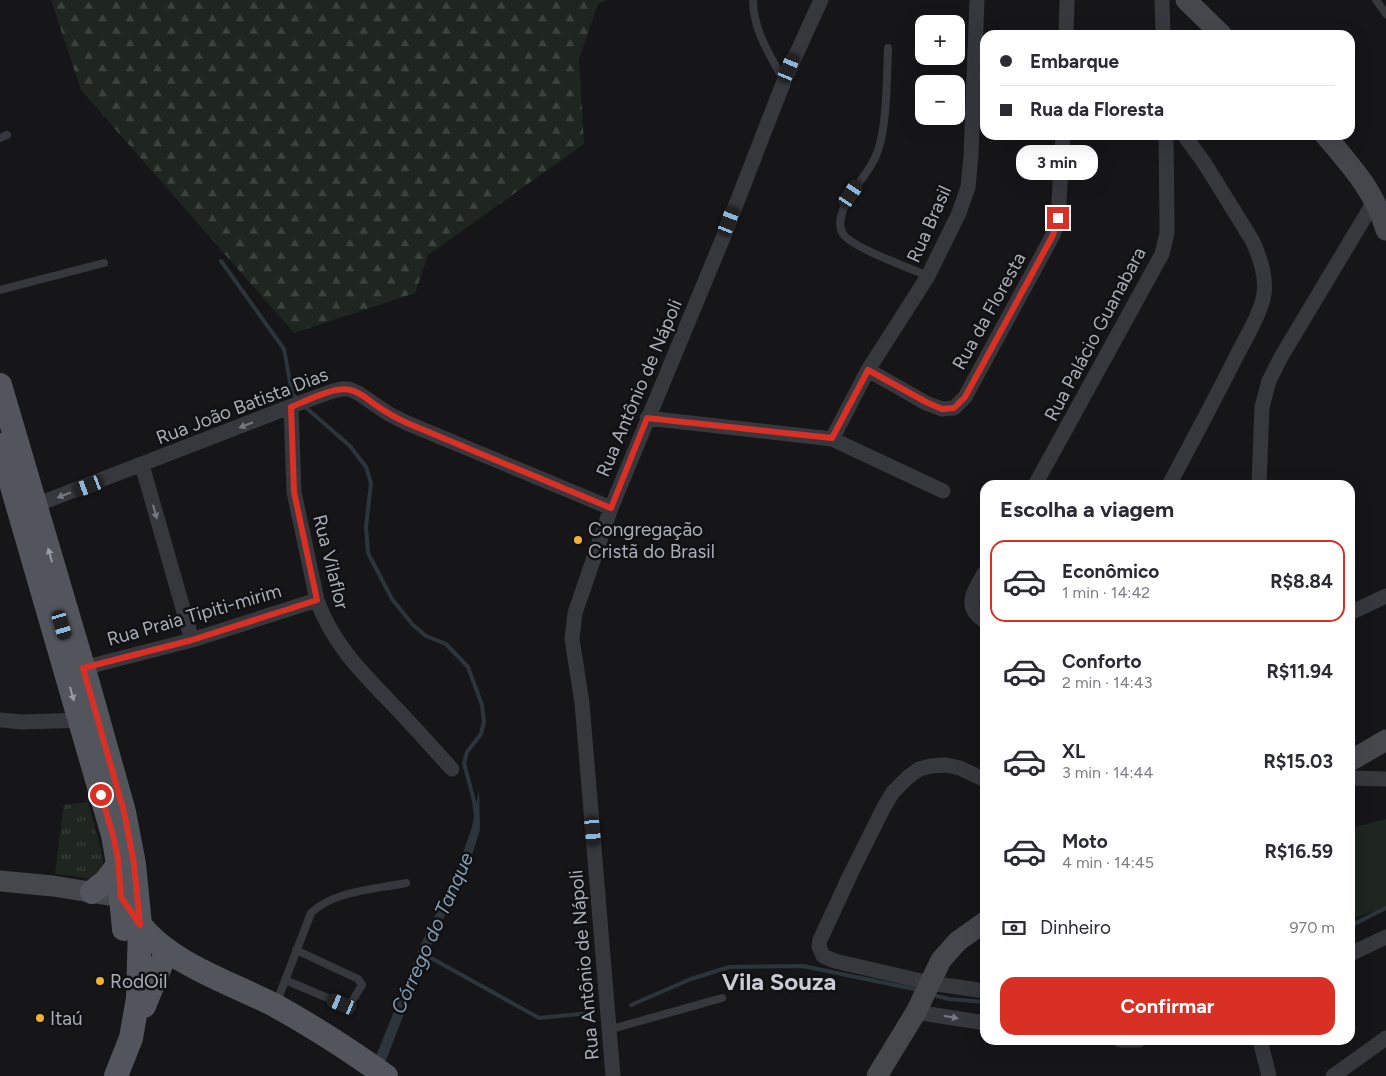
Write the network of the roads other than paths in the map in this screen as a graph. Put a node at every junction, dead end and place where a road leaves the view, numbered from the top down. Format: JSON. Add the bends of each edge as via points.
{"nodes":[{"id":1,"x":753,"y":0,"type":"edge"},
{"id":2,"x":821,"y":0,"type":"edge"},
{"id":3,"x":977,"y":0,"type":"edge"},
{"id":4,"x":1067,"y":0,"type":"edge"},
{"id":5,"x":1162,"y":0,"type":"edge"},
{"id":6,"x":1186,"y":0,"type":"edge"},
{"id":7,"x":1376,"y":0,"type":"edge"},
{"id":8,"x":1386,"y":14,"type":"edge"},
{"id":9,"x":1066,"y":30,"type":"edge"},
{"id":10,"x":1163,"y":30,"type":"edge"},
{"id":11,"x":1217,"y":30,"type":"edge"},
{"id":12,"x":888,"y":48,"type":"dead end"},
{"id":13,"x":784,"y":81,"type":"junction"},
{"id":14,"x":1063,"y":140,"type":"edge"},
{"id":15,"x":1166,"y":140,"type":"edge"},
{"id":16,"x":1187,"y":140,"type":"edge"},
{"id":17,"x":1328,"y":140,"type":"edge"},
{"id":18,"x":1375,"y":200,"type":"junction"},
{"id":19,"x":1386,"y":230,"type":"edge"},
{"id":20,"x":104,"y":262,"type":"dead end"},
{"id":21,"x":928,"y":276,"type":"junction"},
{"id":22,"x":0,"y":290,"type":"edge"},
{"id":23,"x":868,"y":370,"type":"junction"},
{"id":24,"x":0,"y":385,"type":"edge"},
{"id":25,"x":294,"y":406,"type":"junction"},
{"id":26,"x":647,"y":418,"type":"junction"},
{"id":27,"x":832,"y":438,"type":"junction"},
{"id":28,"x":0,"y":448,"type":"edge"},
{"id":29,"x":142,"y":466,"type":"junction"},
{"id":30,"x":1038,"y":480,"type":"edge"},
{"id":31,"x":1172,"y":480,"type":"edge"},
{"id":32,"x":1259,"y":480,"type":"edge"},
{"id":33,"x":944,"y":491,"type":"dead end"},
{"id":34,"x":28,"y":508,"type":"junction"},
{"id":35,"x":611,"y":508,"type":"junction"},
{"id":36,"x":36,"y":568,"type":"junction"},
{"id":37,"x":980,"y":581,"type":"edge"},
{"id":38,"x":1386,"y":596,"type":"edge"},
{"id":39,"x":317,"y":600,"type":"junction"},
{"id":40,"x":1355,"y":611,"type":"edge"},
{"id":41,"x":980,"y":618,"type":"edge"},
{"id":42,"x":192,"y":640,"type":"junction"},
{"id":43,"x":83,"y":668,"type":"junction"},
{"id":44,"x":0,"y":720,"type":"edge"},
{"id":45,"x":88,"y":720,"type":"junction"},
{"id":46,"x":1386,"y":740,"type":"edge"},
{"id":47,"x":1355,"y":757,"type":"edge"},
{"id":48,"x":452,"y":769,"type":"dead end"},
{"id":49,"x":980,"y":778,"type":"edge"},
{"id":50,"x":1355,"y":778,"type":"edge"},
{"id":51,"x":1386,"y":779,"type":"edge"},
{"id":52,"x":118,"y":865,"type":"junction"},
{"id":53,"x":0,"y":881,"type":"edge"},
{"id":54,"x":406,"y":883,"type":"dead end"},
{"id":55,"x":92,"y":892,"type":"junction"},
{"id":56,"x":121,"y":897,"type":"junction"},
{"id":57,"x":140,"y":925,"type":"junction"},
{"id":58,"x":980,"y":926,"type":"edge"},
{"id":59,"x":1386,"y":937,"type":"edge"},
{"id":60,"x":167,"y":950,"type":"junction"},
{"id":61,"x":296,"y":950,"type":"junction"},
{"id":62,"x":1355,"y":952,"type":"edge"},
{"id":63,"x":285,"y":980,"type":"junction"},
{"id":64,"x":930,"y":984,"type":"junction"},
{"id":65,"x":980,"y":990,"type":"edge"},
{"id":66,"x":722,"y":998,"type":"dead end"},
{"id":67,"x":276,"y":1006,"type":"junction"},
{"id":68,"x":916,"y":1012,"type":"junction"},
{"id":69,"x":980,"y":1022,"type":"edge"},
{"id":70,"x":608,"y":1030,"type":"junction"},
{"id":71,"x":131,"y":1038,"type":"junction"},
{"id":72,"x":1386,"y":1038,"type":"edge"},
{"id":73,"x":1261,"y":1045,"type":"edge"},
{"id":74,"x":100,"y":1076,"type":"edge"},
{"id":75,"x":116,"y":1076,"type":"edge"},
{"id":76,"x":386,"y":1076,"type":"edge"},
{"id":77,"x":612,"y":1076,"type":"edge"},
{"id":78,"x":877,"y":1076,"type":"edge"},
{"id":79,"x":1269,"y":1076,"type":"edge"},
{"id":80,"x":1333,"y":1076,"type":"edge"}],
"edges":[{"from":1,"to":13,"type":"lane","via":[[758,31]]},
{"from":2,"to":13,"type":"street","name":"Rua Antônio de Nápoli"},
{"from":3,"to":21,"type":"street","name":"Rua Brasil","via":[[968,187]]},
{"from":4,"to":9,"type":"street"},
{"from":5,"to":10,"type":"street"},
{"from":6,"to":11,"type":"street"},
{"from":7,"to":8,"type":"lane"},
{"from":12,"to":21,"type":"lane","via":[[880,145],[846,203],[840,226],[842,233],[858,245]]},
{"from":13,"to":26,"type":"street","name":"Rua Antônio de Nápoli"},
{"from":14,"to":23,"type":"street","name":"Rua da Floresta","via":[[1059,208],[1053,235],[965,397],[954,408],[942,409]]},
{"from":15,"to":30,"type":"street","name":"Rua Palácio Guanabara","via":[[1167,221],[1162,254]]},
{"from":16,"to":31,"type":"street","via":[[1255,246],[1262,266],[1263,298]]},
{"from":17,"to":18,"type":"street"},
{"from":18,"to":19,"type":"street"},
{"from":18,"to":32,"type":"street","via":[[1269,381],[1262,407]]},
{"from":20,"to":22,"type":"lane"},
{"from":21,"to":23,"type":"street","name":"Rua Brasil"},
{"from":23,"to":27,"type":"street","name":"Rua Brasil"},
{"from":24,"to":34,"type":"main road"},
{"from":25,"to":29,"type":"street","name":"Rua João Batista Dias","one_way":true},
{"from":25,"to":35,"type":"street","name":"Rua João Batista Dias","via":[[330,392],[350,389],[407,423]]},
{"from":25,"to":39,"type":"street","name":"Rua Vilaflor","via":[[294,492]]},
{"from":26,"to":27,"type":"street"},
{"from":26,"to":35,"type":"street","name":"Rua Antônio de Nápoli"},
{"from":27,"to":33,"type":"street"},
{"from":28,"to":34,"type":"main road"},
{"from":29,"to":34,"type":"street","name":"Rua João Batista Dias","one_way":true},
{"from":29,"to":42,"type":"street","one_way":true},
{"from":34,"to":36,"type":"main road"},
{"from":43,"to":34,"type":"main road","one_way":true},
{"from":35,"to":70,"type":"street","name":"Rua Antônio de Nápoli","via":[[575,612],[572,639],[584,721]]},
{"from":36,"to":43,"type":"main road","via":[[52,594],[71,656]]},
{"from":36,"to":45,"type":"main road","one_way":true},
{"from":37,"to":41,"type":"street","via":[[972,602],[972,608]]},
{"from":38,"to":40,"type":"street"},
{"from":39,"to":42,"type":"street","name":"Rua Praia Tipiti-mirim"},
{"from":39,"to":48,"type":"street","name":"Rua Vilaflor","via":[[329,630],[342,648]]},
{"from":42,"to":43,"type":"street","name":"Rua Praia Tipiti-mirim"},
{"from":43,"to":45,"type":"main road"},
{"from":44,"to":45,"type":"street"},
{"from":45,"to":52,"type":"main road"},
{"from":45,"to":57,"type":"main road","via":[[124,812],[134,864]]},
{"from":46,"to":47,"type":"street"},
{"from":49,"to":64,"type":"street","via":[[960,768],[931,766],[919,769],[893,792],[820,940],[820,952],[835,961]]},
{"from":50,"to":51,"type":"street"},
{"from":52,"to":55,"type":"main road"},
{"from":52,"to":56,"type":"main road"},
{"from":53,"to":55,"type":"street"},
{"from":54,"to":61,"type":"lane","via":[[330,899],[318,905],[311,912]]},
{"from":55,"to":56,"type":"street"},
{"from":56,"to":57,"type":"main road"},
{"from":56,"to":74,"type":"main road","via":[[125,993],[120,1026]]},
{"from":57,"to":60,"type":"main road"},
{"from":57,"to":71,"type":"main road","via":[[138,998]]},
{"from":58,"to":64,"type":"street","via":[[958,941],[941,960]]},
{"from":59,"to":62,"type":"street"},
{"from":60,"to":67,"type":"main road"},
{"from":60,"to":71,"type":"main road"},
{"from":61,"to":63,"type":"lane"},
{"from":61,"to":63,"type":"lane","via":[[358,979],[362,984],[351,1003],[342,1004]]},
{"from":63,"to":67,"type":"lane"},
{"from":64,"to":65,"type":"street"},
{"from":64,"to":68,"type":"street"},
{"from":66,"to":70,"type":"lane"},
{"from":67,"to":76,"type":"main road"},
{"from":68,"to":69,"type":"street","one_way":true},
{"from":68,"to":78,"type":"street"},
{"from":70,"to":77,"type":"street","name":"Rua Antônio de Nápoli"},
{"from":71,"to":75,"type":"main road"},
{"from":72,"to":80,"type":"street"},
{"from":73,"to":79,"type":"street"}]}
